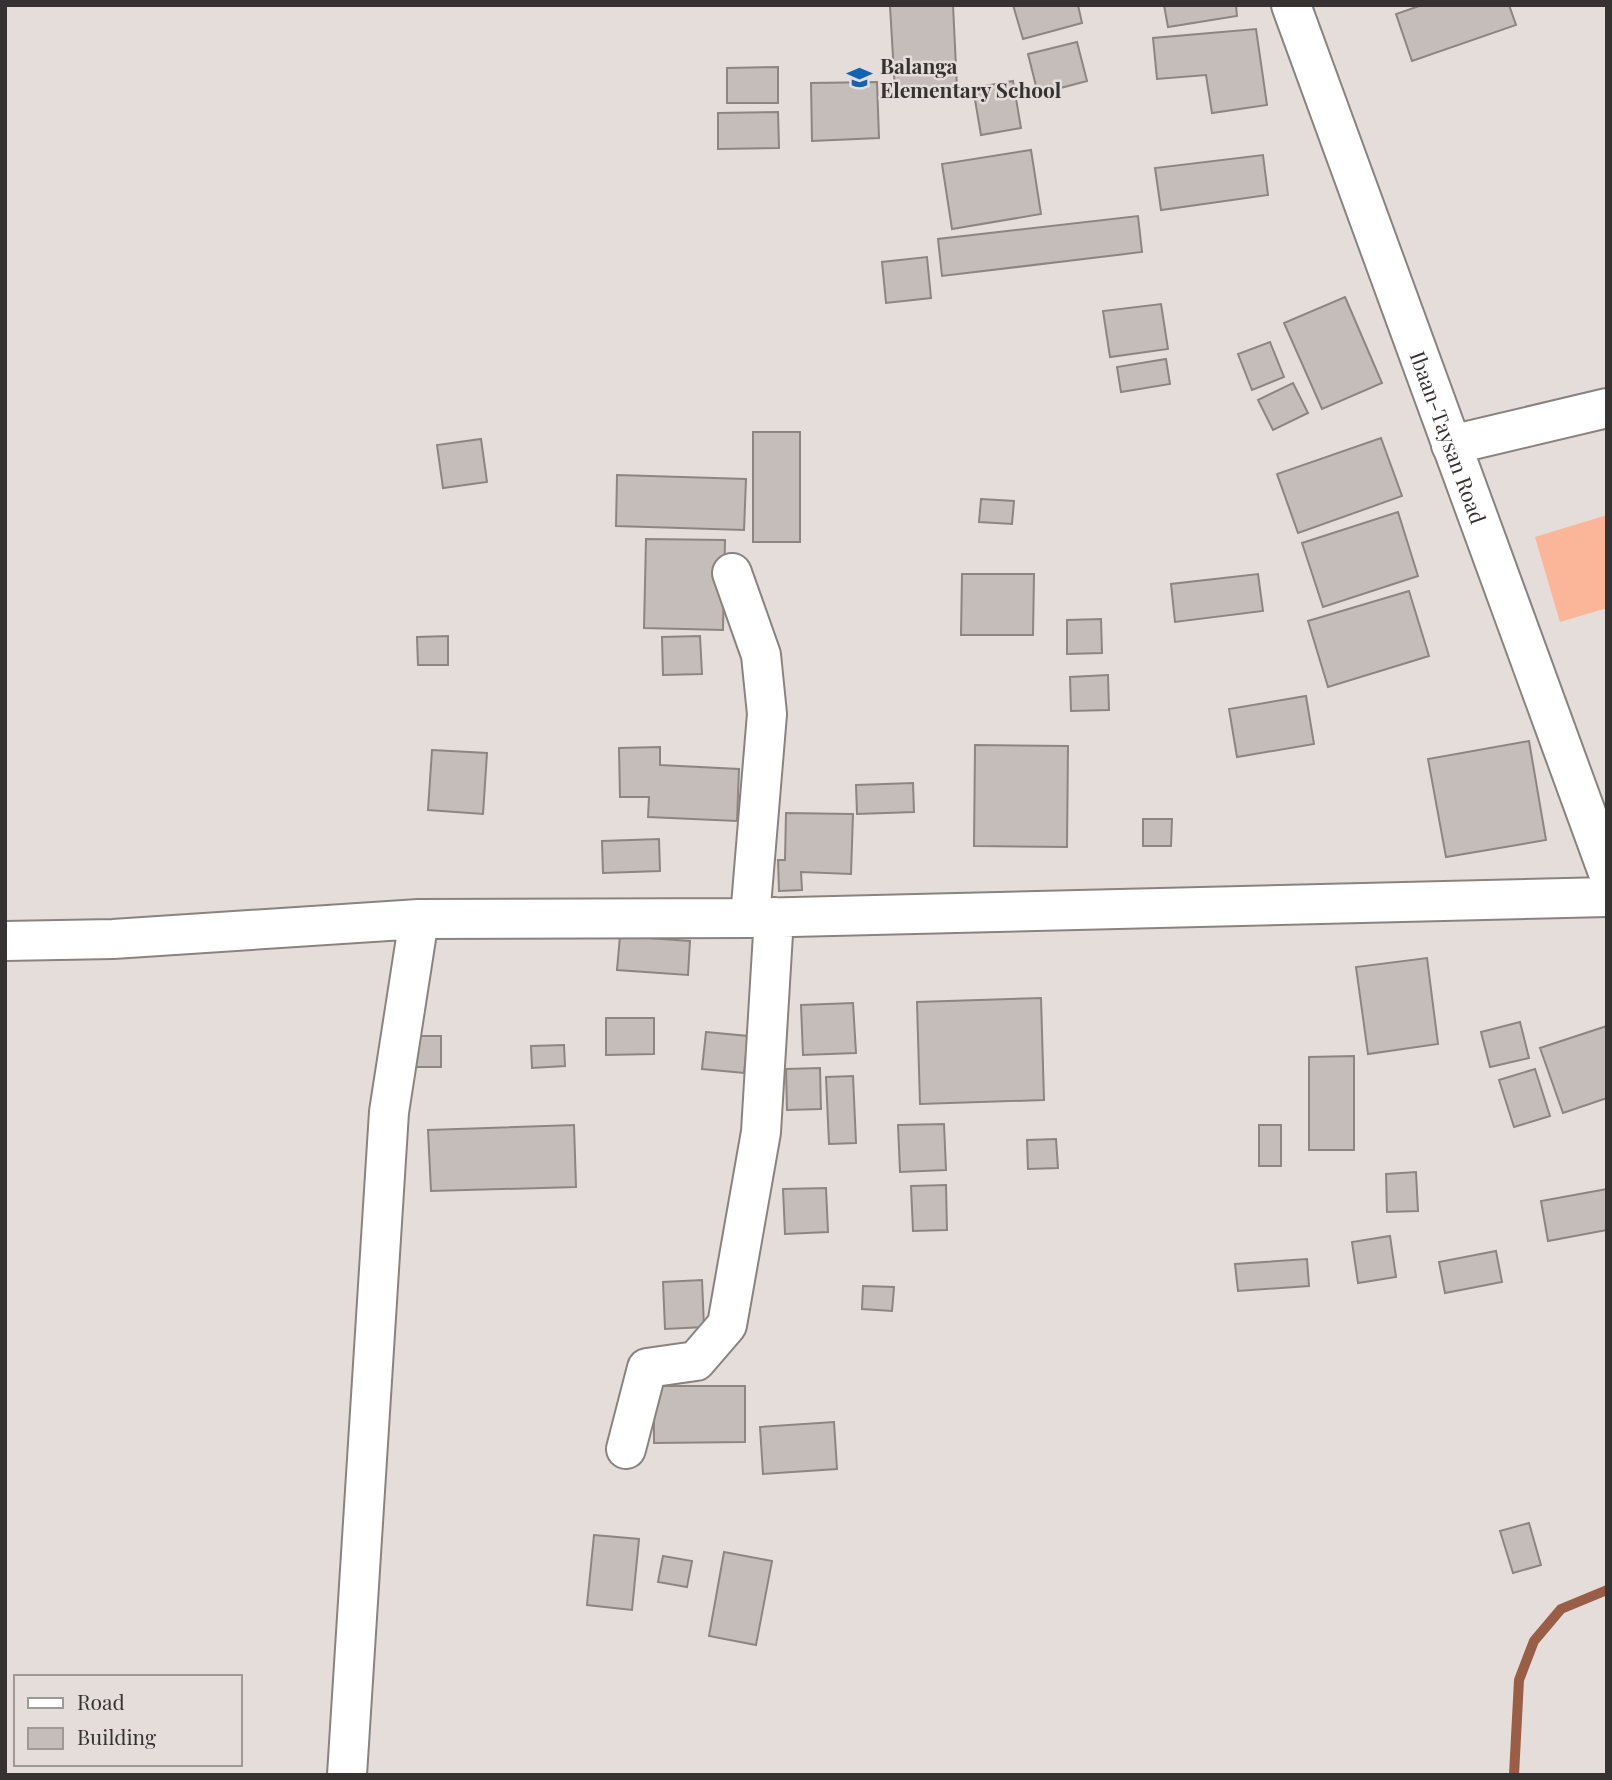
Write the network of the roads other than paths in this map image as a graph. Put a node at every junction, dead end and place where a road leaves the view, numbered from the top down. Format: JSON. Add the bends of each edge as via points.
{"nodes":[{"id":1,"x":1291,"y":5,"type":"edge"},
{"id":2,"x":1607,"y":408,"type":"edge"},
{"id":3,"x":1451,"y":444,"type":"junction"},
{"id":4,"x":732,"y":573,"type":"dead end"},
{"id":5,"x":1607,"y":870,"type":"edge"},
{"id":6,"x":1607,"y":897,"type":"edge"},
{"id":7,"x":762,"y":917,"type":"junction"},
{"id":8,"x":419,"y":919,"type":"junction"},
{"id":9,"x":5,"y":942,"type":"edge"},
{"id":10,"x":626,"y":1449,"type":"dead end"},
{"id":11,"x":347,"y":1775,"type":"edge"}],
"edges":[{"from":1,"to":3,"type":"street","name":"Ibaan-Taysan Road"},
{"from":2,"to":3,"type":"street"},
{"from":3,"to":5,"type":"street","name":"Ibaan-Taysan Road"},
{"from":4,"to":7,"type":"street","via":[[761,655],[767,714]]},
{"from":6,"to":7,"type":"street"},
{"from":7,"to":8,"type":"street"},
{"from":7,"to":10,"type":"street","via":[[761,1132],[727,1325],[696,1361],[648,1368]]},
{"from":8,"to":9,"type":"street"},
{"from":8,"to":11,"type":"street","via":[[389,1112]]}]}
